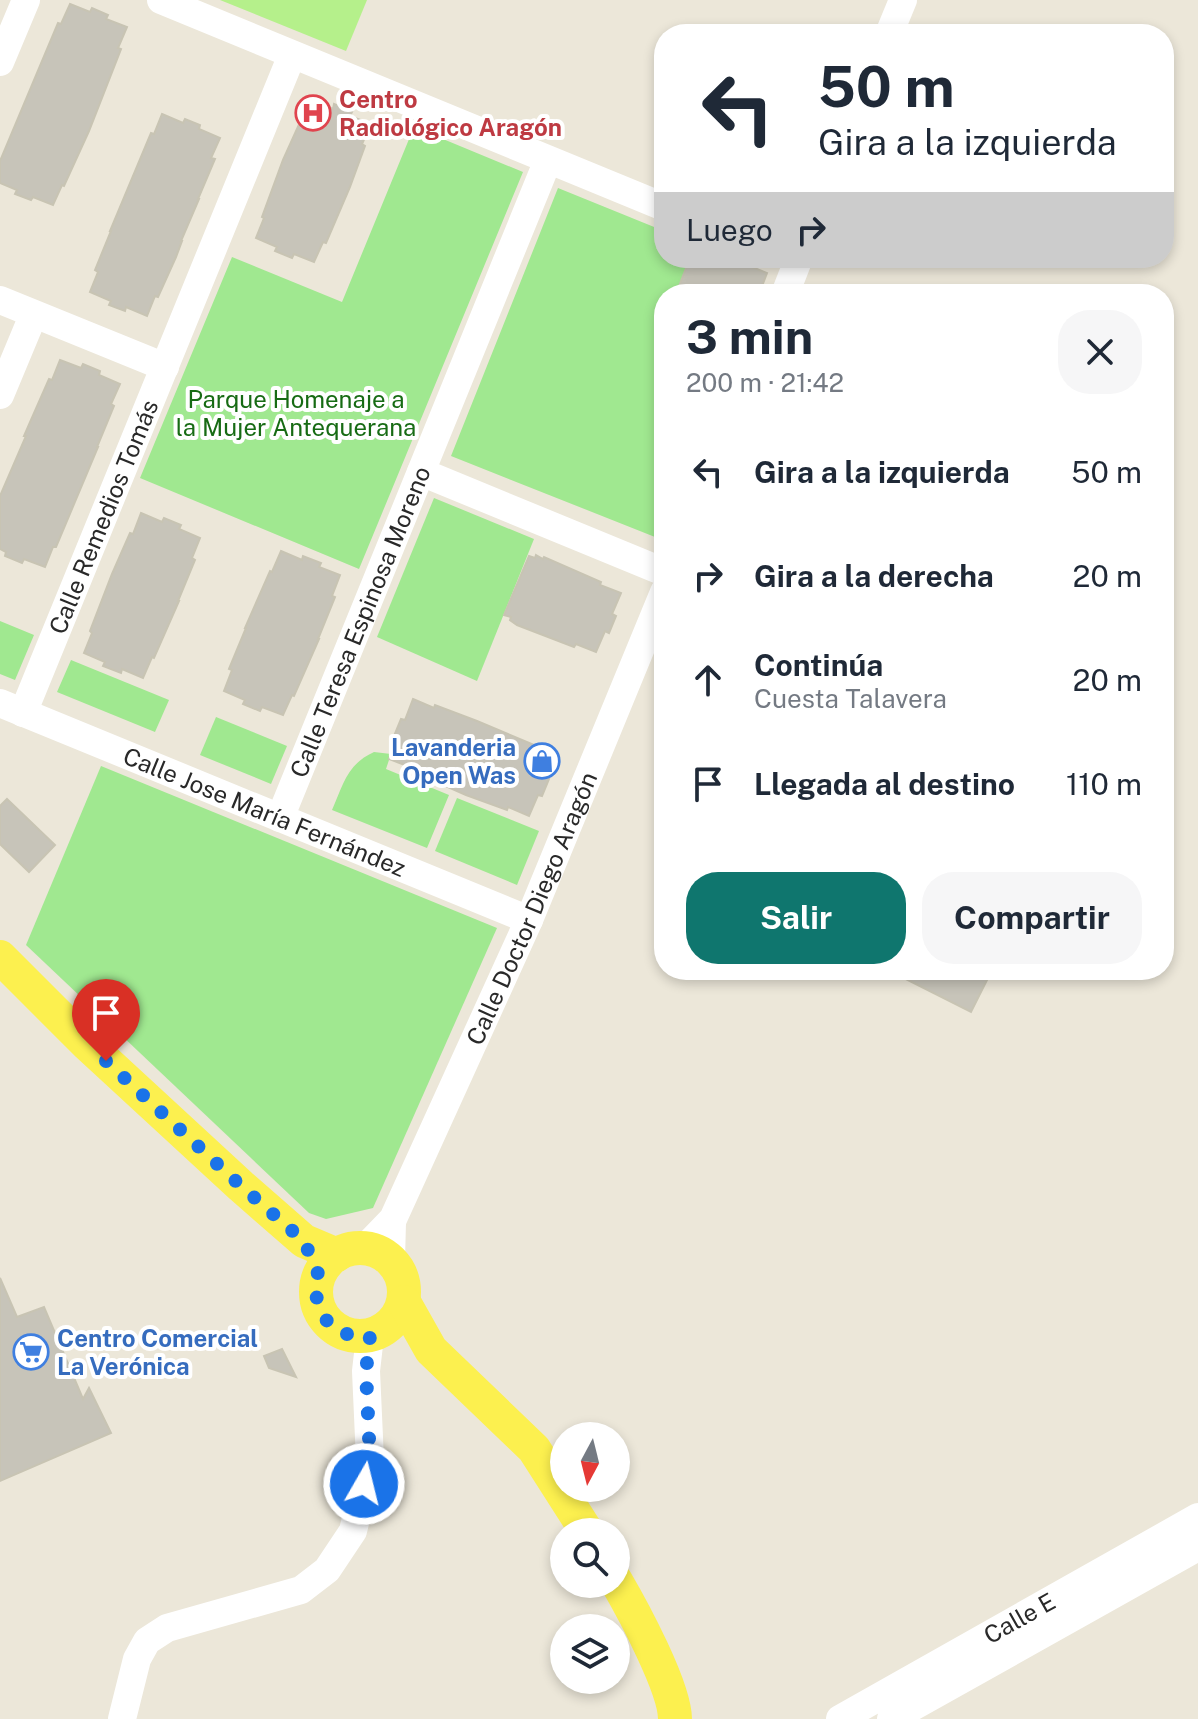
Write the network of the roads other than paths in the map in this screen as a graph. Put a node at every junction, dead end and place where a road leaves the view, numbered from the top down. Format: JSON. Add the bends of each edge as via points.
{"nodes":[{"id":1,"x":26,"y":0,"type":"edge"},
{"id":2,"x":161,"y":0,"type":"edge"},
{"id":3,"x":903,"y":0,"type":"edge"},
{"id":4,"x":893,"y":24,"type":"edge"},
{"id":5,"x":292,"y":55,"type":"junction"},
{"id":6,"x":0,"y":62,"type":"edge"},
{"id":7,"x":548,"y":160,"type":"junction"},
{"id":8,"x":654,"y":203,"type":"edge"},
{"id":9,"x":0,"y":300,"type":"edge"},
{"id":10,"x":0,"y":319,"type":"edge"},
{"id":11,"x":165,"y":367,"type":"junction"},
{"id":12,"x":0,"y":391,"type":"edge"},
{"id":13,"x":421,"y":472,"type":"junction"},
{"id":14,"x":654,"y":568,"type":"edge"},
{"id":15,"x":654,"y":616,"type":"edge"},
{"id":16,"x":12,"y":708,"type":"edge"},
{"id":17,"x":280,"y":818,"type":"junction"},
{"id":18,"x":529,"y":920,"type":"junction"},
{"id":19,"x":0,"y":957,"type":"edge"},
{"id":20,"x":353,"y":1260,"type":"junction"},
{"id":21,"x":404,"y":1302,"type":"junction"},
{"id":22,"x":374,"y":1334,"type":"junction"},
{"id":23,"x":431,"y":1350,"type":"junction"},
{"id":24,"x":1198,"y":1517,"type":"edge"},
{"id":25,"x":578,"y":1518,"type":"edge"},
{"id":26,"x":1198,"y":1547,"type":"edge"},
{"id":27,"x":625,"y":1598,"type":"edge"},
{"id":28,"x":678,"y":1715,"type":"edge"},
{"id":29,"x":122,"y":1719,"type":"edge"},
{"id":30,"x":840,"y":1719,"type":"edge"},
{"id":31,"x":891,"y":1719,"type":"edge"}],
"edges":[{"from":1,"to":6,"type":"street"},
{"from":2,"to":5,"type":"street"},
{"from":3,"to":4,"type":"street"},
{"from":5,"to":7,"type":"street"},
{"from":5,"to":11,"type":"street","name":"Calle Remedios Tomás"},
{"from":7,"to":8,"type":"street"},
{"from":7,"to":13,"type":"street","name":"Calle Teresa Espinosa Moreno"},
{"from":9,"to":11,"type":"street"},
{"from":10,"to":12,"type":"street","via":[[28,326]]},
{"from":11,"to":16,"type":"street","name":"Calle Remedios Tomás"},
{"from":13,"to":14,"type":"street"},
{"from":13,"to":17,"type":"street","name":"Calle Teresa Espinosa Moreno"},
{"from":15,"to":18,"type":"street","name":"Calle Doctor Diego Aragón"},
{"from":16,"to":17,"type":"street","name":"Calle Jose María Fernández"},
{"from":17,"to":18,"type":"street","name":"Calle Jose María Fernández"},
{"from":18,"to":20,"type":"street","name":"Calle Doctor Diego Aragón","via":[[392,1222]]},
{"from":19,"to":20,"type":"main road","via":[[304,1241]]},
{"from":20,"to":21,"type":"main road","via":[[400,1272]]},
{"from":20,"to":22,"type":"main road","via":[[316,1295],[320,1310],[342,1333]]},
{"from":21,"to":22,"type":"main road","via":[[390,1325]]},
{"from":21,"to":23,"type":"main road"},
{"from":22,"to":23,"type":"main road"},
{"from":22,"to":29,"type":"street","via":[[366,1371],[370,1460],[353,1531],[327,1570],[301,1590],[167,1628],[147,1641],[137,1659]]},
{"from":23,"to":25,"type":"main road","via":[[534,1449]]},
{"from":24,"to":30,"type":"street","name":"Calle E"},
{"from":26,"to":31,"type":"street","name":"Calle E"},
{"from":27,"to":28,"type":"main road"}]}
